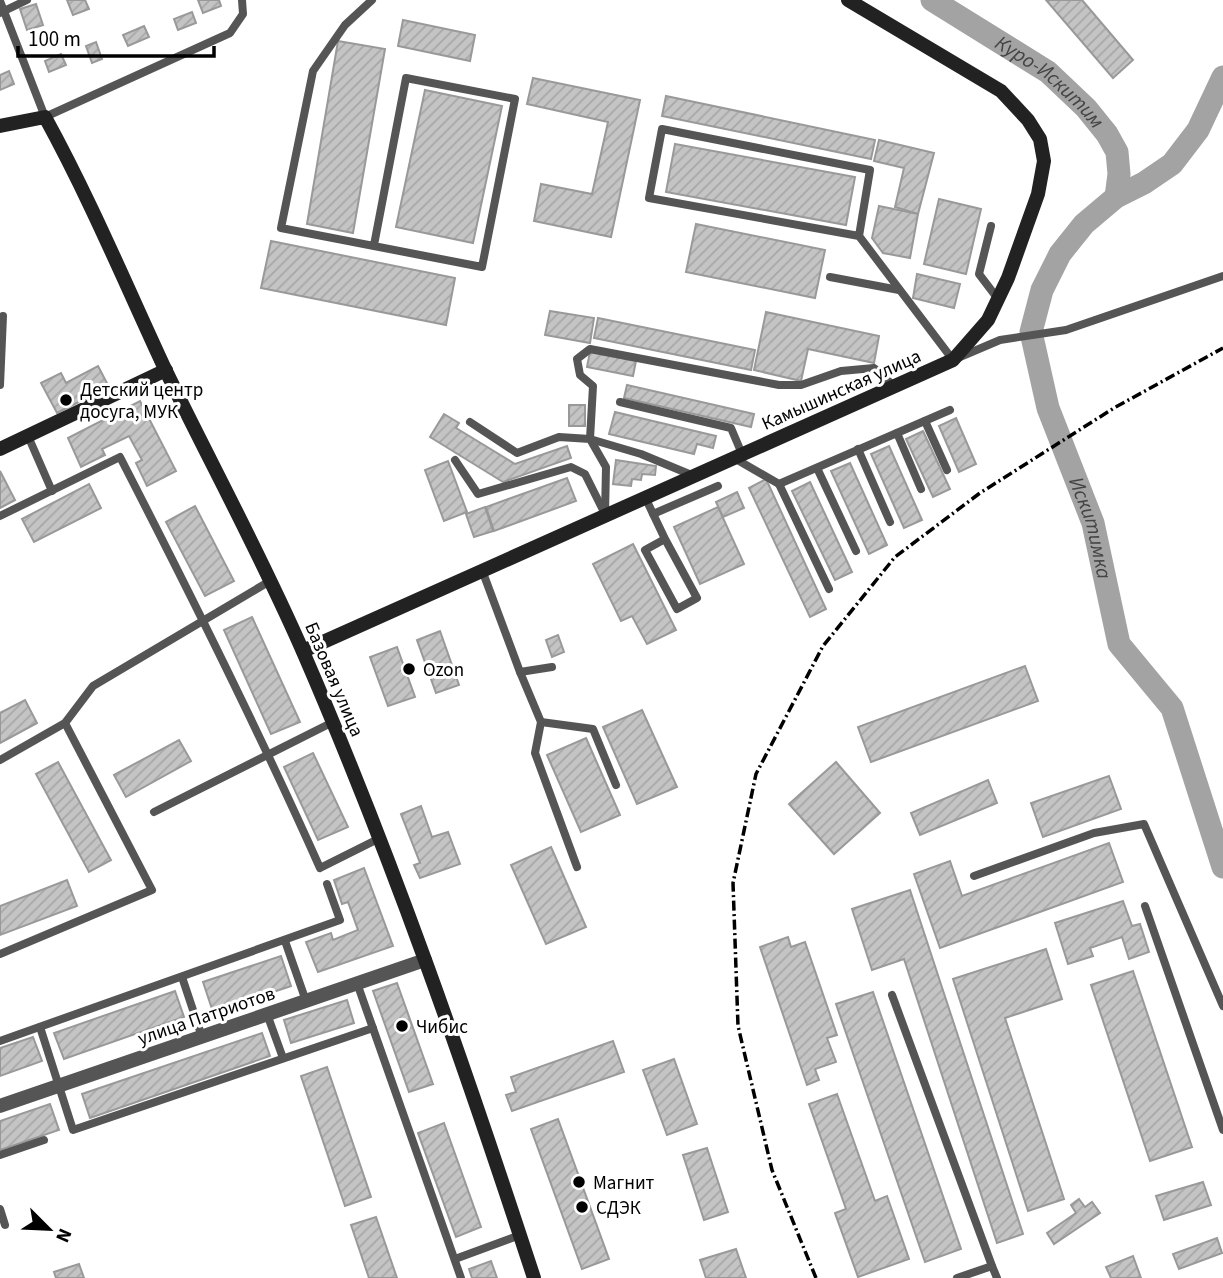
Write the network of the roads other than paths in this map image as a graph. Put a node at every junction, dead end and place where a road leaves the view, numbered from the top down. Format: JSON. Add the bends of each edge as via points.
{"nodes":[{"id":1,"x":27,"y":0,"type":"edge"},
{"id":2,"x":242,"y":0,"type":"edge"},
{"id":3,"x":372,"y":0,"type":"edge"},
{"id":4,"x":848,"y":0,"type":"edge"},
{"id":5,"x":0,"y":1,"type":"edge"},
{"id":6,"x":2,"y":12,"type":"edge"},
{"id":7,"x":46,"y":117,"type":"junction"},
{"id":8,"x":0,"y":126,"type":"edge"},
{"id":9,"x":991,"y":226,"type":"dead end"},
{"id":10,"x":859,"y":236,"type":"junction"},
{"id":11,"x":374,"y":245,"type":"junction"},
{"id":12,"x":1223,"y":276,"type":"edge"},
{"id":13,"x":830,"y":277,"type":"dead end"},
{"id":14,"x":900,"y":290,"type":"junction"},
{"id":15,"x":998,"y":299,"type":"junction"},
{"id":16,"x":3,"y":316,"type":"dead end"},
{"id":17,"x":953,"y":360,"type":"junction"},
{"id":18,"x":166,"y":370,"type":"junction"},
{"id":19,"x":0,"y":385,"type":"edge"},
{"id":20,"x":894,"y":386,"type":"junction"},
{"id":21,"x":620,"y":402,"type":"dead end"},
{"id":22,"x":950,"y":410,"type":"dead end"},
{"id":23,"x":925,"y":421,"type":"junction"},
{"id":24,"x":470,"y":422,"type":"dead end"},
{"id":25,"x":897,"y":433,"type":"junction"},
{"id":26,"x":28,"y":436,"type":"junction"},
{"id":27,"x":590,"y":439,"type":"junction"},
{"id":28,"x":0,"y":449,"type":"edge"},
{"id":29,"x":858,"y":449,"type":"junction"},
{"id":30,"x":738,"y":456,"type":"junction"},
{"id":31,"x":455,"y":460,"type":"dead end"},
{"id":32,"x":817,"y":468,"type":"junction"},
{"id":33,"x":947,"y":470,"type":"dead end"},
{"id":34,"x":694,"y":475,"type":"junction"},
{"id":35,"x":779,"y":484,"type":"junction"},
{"id":36,"x":718,"y":486,"type":"dead end"},
{"id":37,"x":921,"y":489,"type":"dead end"},
{"id":38,"x":52,"y":491,"type":"junction"},
{"id":39,"x":645,"y":497,"type":"junction"},
{"id":40,"x":653,"y":514,"type":"junction"},
{"id":41,"x":605,"y":515,"type":"junction"},
{"id":42,"x":0,"y":516,"type":"edge"},
{"id":43,"x":890,"y":522,"type":"dead end"},
{"id":44,"x":665,"y":539,"type":"junction"},
{"id":45,"x":856,"y":551,"type":"dead end"},
{"id":46,"x":482,"y":570,"type":"junction"},
{"id":47,"x":270,"y":581,"type":"junction"},
{"id":48,"x":829,"y":589,"type":"dead end"},
{"id":49,"x":204,"y":620,"type":"junction"},
{"id":50,"x":303,"y":651,"type":"junction"},
{"id":51,"x":552,"y":667,"type":"dead end"},
{"id":52,"x":520,"y":672,"type":"junction"},
{"id":53,"x":333,"y":722,"type":"junction"},
{"id":54,"x":541,"y":722,"type":"junction"},
{"id":55,"x":65,"y":723,"type":"junction"},
{"id":56,"x":269,"y":754,"type":"junction"},
{"id":57,"x":0,"y":760,"type":"edge"},
{"id":58,"x":616,"y":785,"type":"dead end"},
{"id":59,"x":154,"y":812,"type":"dead end"},
{"id":60,"x":380,"y":838,"type":"junction"},
{"id":61,"x":577,"y":867,"type":"dead end"},
{"id":62,"x":974,"y":876,"type":"dead end"},
{"id":63,"x":327,"y":884,"type":"dead end"},
{"id":64,"x":1145,"y":906,"type":"dead end"},
{"id":65,"x":285,"y":941,"type":"junction"},
{"id":66,"x":0,"y":954,"type":"edge"},
{"id":67,"x":425,"y":960,"type":"junction"},
{"id":68,"x":182,"y":977,"type":"junction"},
{"id":69,"x":357,"y":983,"type":"junction"},
{"id":70,"x":892,"y":995,"type":"dead end"},
{"id":71,"x":306,"y":1001,"type":"junction"},
{"id":72,"x":1223,"y":1006,"type":"edge"},
{"id":73,"x":267,"y":1014,"type":"junction"},
{"id":74,"x":40,"y":1027,"type":"junction"},
{"id":75,"x":373,"y":1028,"type":"junction"},
{"id":76,"x":202,"y":1037,"type":"junction"},
{"id":77,"x":0,"y":1041,"type":"edge"},
{"id":78,"x":283,"y":1058,"type":"junction"},
{"id":79,"x":58,"y":1086,"type":"junction"},
{"id":80,"x":0,"y":1106,"type":"edge"},
{"id":81,"x":1223,"y":1130,"type":"edge"},
{"id":82,"x":44,"y":1140,"type":"dead end"},
{"id":83,"x":0,"y":1155,"type":"edge"},
{"id":84,"x":0,"y":1209,"type":"edge"},
{"id":85,"x":5,"y":1225,"type":"dead end"},
{"id":86,"x":520,"y":1235,"type":"junction"},
{"id":87,"x":455,"y":1259,"type":"junction"},
{"id":88,"x":992,"y":1266,"type":"junction"},
{"id":89,"x":461,"y":1278,"type":"edge"},
{"id":90,"x":534,"y":1278,"type":"edge"},
{"id":91,"x":957,"y":1278,"type":"edge"},
{"id":92,"x":997,"y":1278,"type":"edge"}],
"edges":[{"from":1,"to":6,"type":"lane"},
{"from":2,"to":7,"type":"lane","via":[[243,14],[230,33]]},
{"from":3,"to":11,"type":"lane","via":[[345,25],[313,71],[281,228]]},
{"from":4,"to":15,"type":"street","name":"Камышинская улица","via":[[1001,91],[1040,139],[1044,161],[1038,194]]},
{"from":5,"to":6,"type":"lane"},
{"from":6,"to":7,"type":"lane"},
{"from":7,"to":8,"type":"street"},
{"from":7,"to":18,"type":"street","name":"Базовая улица"},
{"from":9,"to":15,"type":"lane","via":[[979,274]]},
{"from":10,"to":10,"type":"lane","via":[[649,198],[662,129],[870,170]]},
{"from":10,"to":14,"type":"lane"},
{"from":11,"to":11,"type":"lane","via":[[482,267],[515,99],[406,78]]},
{"from":12,"to":17,"type":"lane","via":[[1066,330],[1000,340]]},
{"from":13,"to":14,"type":"lane"},
{"from":14,"to":17,"type":"lane"},
{"from":15,"to":17,"type":"street","name":"Камышинская улица","via":[[988,320]]},
{"from":16,"to":19,"type":"lane"},
{"from":17,"to":20,"type":"street","name":"Камышинская улица"},
{"from":18,"to":26,"type":"street"},
{"from":18,"to":47,"type":"street","name":"Базовая улица"},
{"from":20,"to":27,"type":"lane","via":[[874,368],[841,371],[801,385],[779,385],[590,349],[577,359],[580,375],[593,386]]},
{"from":20,"to":30,"type":"street","name":"Камышинская улица"},
{"from":21,"to":30,"type":"lane","via":[[731,428]]},
{"from":22,"to":23,"type":"lane"},
{"from":23,"to":25,"type":"lane"},
{"from":23,"to":33,"type":"lane"},
{"from":24,"to":27,"type":"lane","via":[[517,453],[559,437]]},
{"from":25,"to":29,"type":"lane"},
{"from":25,"to":37,"type":"lane"},
{"from":26,"to":28,"type":"street"},
{"from":26,"to":38,"type":"lane"},
{"from":27,"to":34,"type":"lane"},
{"from":27,"to":41,"type":"lane","via":[[606,467]]},
{"from":29,"to":32,"type":"lane"},
{"from":29,"to":43,"type":"lane"},
{"from":30,"to":34,"type":"street","name":"Камышинская улица"},
{"from":30,"to":35,"type":"lane"},
{"from":31,"to":41,"type":"lane","via":[[478,494],[571,467],[585,474]]},
{"from":32,"to":35,"type":"lane"},
{"from":32,"to":45,"type":"lane"},
{"from":34,"to":39,"type":"street","name":"Камышинская улица"},
{"from":35,"to":48,"type":"lane"},
{"from":36,"to":40,"type":"lane"},
{"from":38,"to":42,"type":"lane"},
{"from":38,"to":49,"type":"lane","via":[[120,457]]},
{"from":39,"to":40,"type":"lane"},
{"from":39,"to":41,"type":"street","name":"Камышинская улица"},
{"from":40,"to":44,"type":"lane"},
{"from":41,"to":46,"type":"street","name":"Камышинская улица"},
{"from":44,"to":44,"type":"lane","via":[[645,550],[677,609],[697,598]]},
{"from":46,"to":50,"type":"street","name":"Камышинская улица"},
{"from":46,"to":52,"type":"lane"},
{"from":47,"to":49,"type":"lane"},
{"from":47,"to":50,"type":"street","name":"Базовая улица"},
{"from":49,"to":55,"type":"lane","via":[[93,686]]},
{"from":49,"to":56,"type":"lane"},
{"from":50,"to":53,"type":"street","name":"Базовая улица"},
{"from":51,"to":52,"type":"lane"},
{"from":52,"to":54,"type":"lane"},
{"from":53,"to":56,"type":"lane"},
{"from":53,"to":60,"type":"street","name":"Базовая улица"},
{"from":54,"to":58,"type":"lane","via":[[593,729]]},
{"from":54,"to":61,"type":"lane","via":[[535,753]]},
{"from":55,"to":57,"type":"lane"},
{"from":55,"to":66,"type":"lane","via":[[152,890]]},
{"from":56,"to":59,"type":"lane"},
{"from":56,"to":60,"type":"lane","via":[[320,868]]},
{"from":60,"to":67,"type":"street","name":"Базовая улица"},
{"from":62,"to":72,"type":"lane","via":[[1094,833],[1144,824]]},
{"from":63,"to":65,"type":"lane","via":[[340,920]]},
{"from":64,"to":81,"type":"lane"},
{"from":65,"to":68,"type":"lane"},
{"from":65,"to":71,"type":"lane"},
{"from":67,"to":69,"type":"street","name":"улица Патриотов"},
{"from":67,"to":86,"type":"street","name":"Базовая улица"},
{"from":68,"to":74,"type":"lane"},
{"from":68,"to":76,"type":"lane"},
{"from":69,"to":71,"type":"street","name":"улица Патриотов"},
{"from":69,"to":75,"type":"lane"},
{"from":70,"to":88,"type":"lane"},
{"from":71,"to":73,"type":"street","name":"улица Патриотов"},
{"from":73,"to":76,"type":"street","name":"улица Патриотов"},
{"from":73,"to":78,"type":"lane"},
{"from":74,"to":77,"type":"lane"},
{"from":74,"to":79,"type":"lane"},
{"from":75,"to":78,"type":"lane"},
{"from":75,"to":87,"type":"lane"},
{"from":76,"to":79,"type":"street","name":"улица Патриотов"},
{"from":78,"to":79,"type":"lane","via":[[73,1130]]},
{"from":79,"to":80,"type":"street","name":"улица Патриотов"},
{"from":82,"to":83,"type":"lane"},
{"from":84,"to":85,"type":"lane"},
{"from":86,"to":87,"type":"lane"},
{"from":86,"to":90,"type":"street","name":"Базовая улица"},
{"from":87,"to":89,"type":"lane"},
{"from":88,"to":91,"type":"lane"},
{"from":88,"to":92,"type":"lane"}]}
